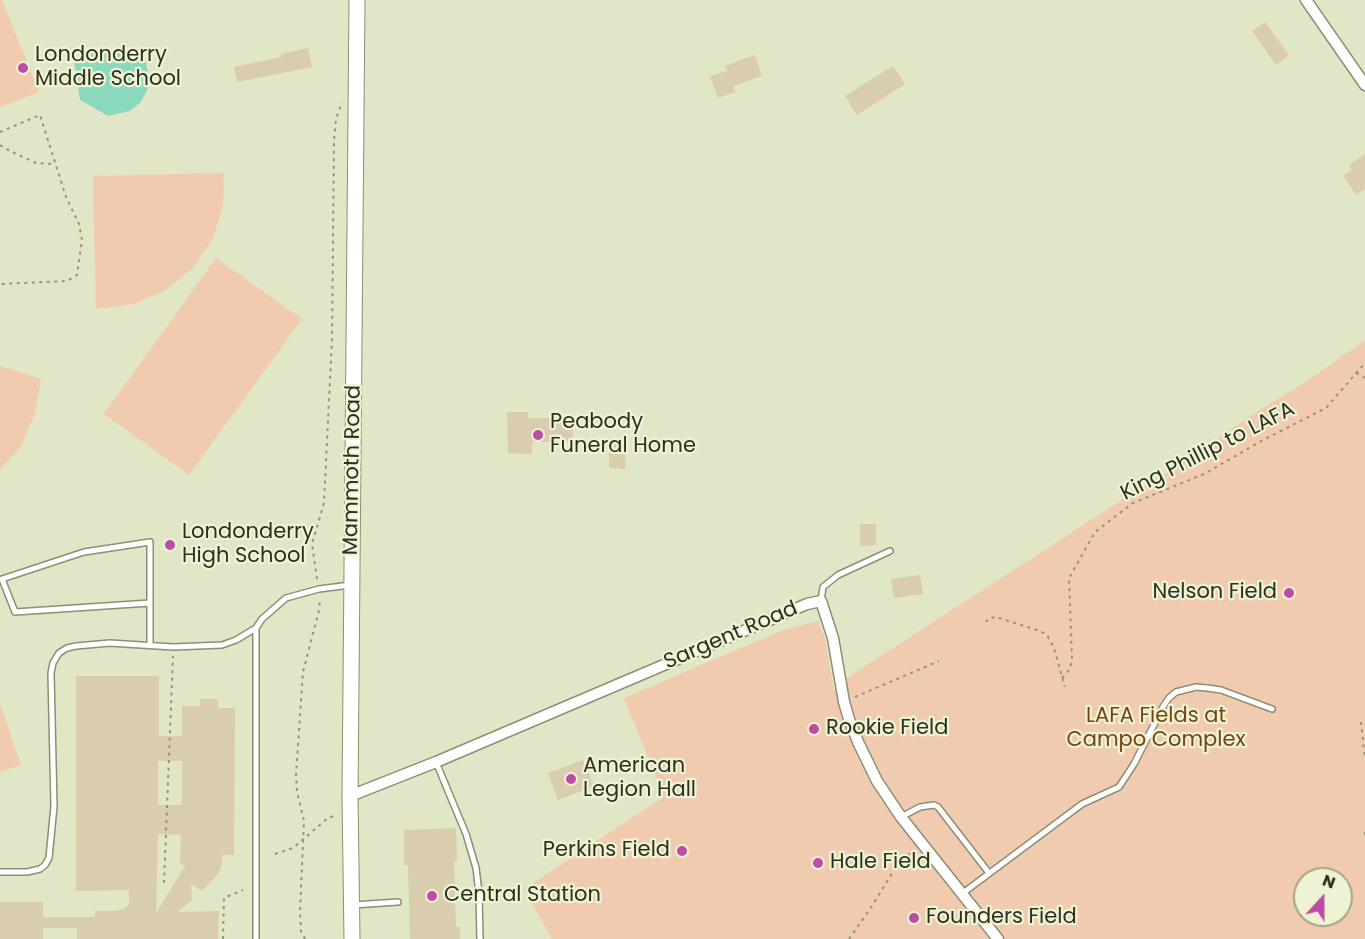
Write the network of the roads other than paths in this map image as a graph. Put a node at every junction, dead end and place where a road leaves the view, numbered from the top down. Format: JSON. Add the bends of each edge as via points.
{"nodes":[{"id":1,"x":357,"y":0,"type":"edge"},
{"id":2,"x":1306,"y":0,"type":"edge"},
{"id":3,"x":1365,"y":85,"type":"edge"},
{"id":4,"x":890,"y":551,"type":"dead end"},
{"id":5,"x":352,"y":584,"type":"junction"},
{"id":6,"x":821,"y":601,"type":"junction"},
{"id":7,"x":150,"y":603,"type":"junction"},
{"id":8,"x":256,"y":628,"type":"junction"},
{"id":9,"x":150,"y":645,"type":"junction"},
{"id":10,"x":1272,"y":709,"type":"dead end"},
{"id":11,"x":436,"y":762,"type":"junction"},
{"id":12,"x":350,"y":796,"type":"junction"},
{"id":13,"x":901,"y":817,"type":"junction"},
{"id":14,"x":0,"y":872,"type":"edge"},
{"id":15,"x":989,"y":873,"type":"junction"},
{"id":16,"x":963,"y":893,"type":"junction"},
{"id":17,"x":398,"y":902,"type":"dead end"},
{"id":18,"x":351,"y":905,"type":"junction"},
{"id":19,"x":256,"y":939,"type":"edge"},
{"id":20,"x":352,"y":939,"type":"edge"},
{"id":21,"x":480,"y":939,"type":"edge"},
{"id":22,"x":998,"y":939,"type":"edge"}],
"edges":[{"from":1,"to":5,"type":"main road","name":"Mammoth Road"},
{"from":2,"to":3,"type":"street"},
{"from":4,"to":6,"type":"lane","via":[[838,574],[823,587]]},
{"from":5,"to":8,"type":"lane","via":[[286,598]]},
{"from":5,"to":12,"type":"main road","name":"Mammoth Road"},
{"from":6,"to":11,"type":"street","name":"Sargent Road"},
{"from":6,"to":13,"type":"street","name":"Sargent Road","via":[[834,638],[844,702],[858,742],[877,782]]},
{"from":7,"to":7,"type":"lane","via":[[150,542],[84,552],[2,579],[15,612]]},
{"from":7,"to":9,"type":"lane"},
{"from":8,"to":9,"type":"lane","via":[[222,645]]},
{"from":8,"to":19,"type":"lane"},
{"from":9,"to":14,"type":"lane","via":[[76,646],[56,658],[51,673],[54,806],[49,858],[40,869]]},
{"from":10,"to":15,"type":"lane","via":[[1214,689],[1196,687],[1176,692],[1164,705],[1119,787],[1082,804]]},
{"from":11,"to":12,"type":"street","name":"Sargent Road"},
{"from":11,"to":21,"type":"lane","via":[[476,868]]},
{"from":12,"to":18,"type":"main road","name":"Mammoth Road"},
{"from":13,"to":15,"type":"lane","via":[[927,805],[938,807]]},
{"from":13,"to":16,"type":"street","name":"Sargent Road"},
{"from":15,"to":16,"type":"lane"},
{"from":16,"to":22,"type":"street","name":"Sargent Road"},
{"from":17,"to":18,"type":"lane"},
{"from":18,"to":20,"type":"main road","name":"Mammoth Road"}]}
